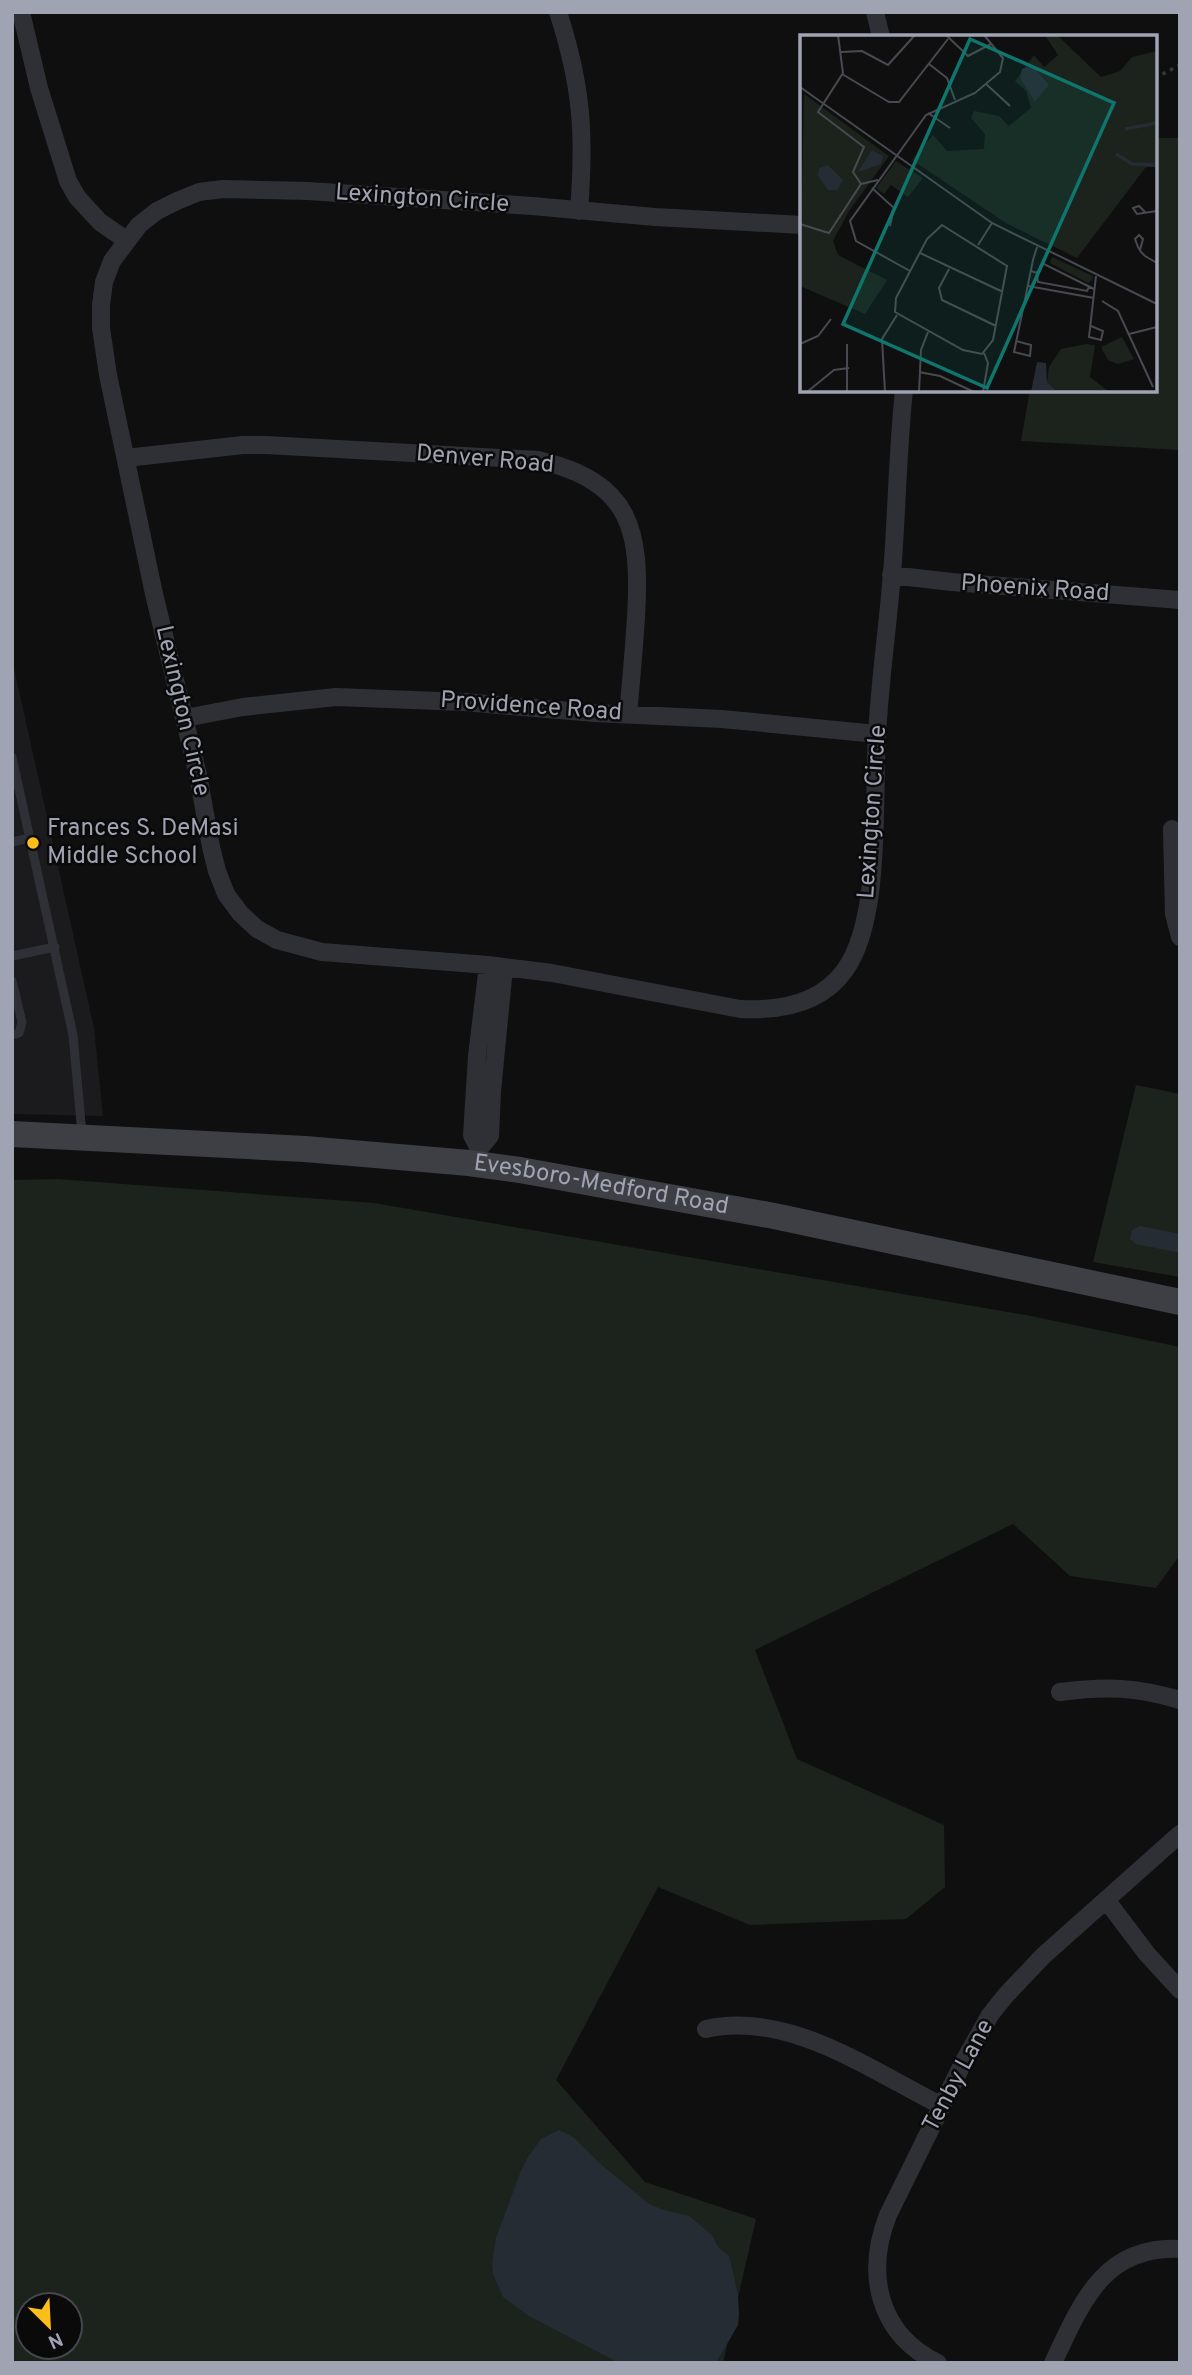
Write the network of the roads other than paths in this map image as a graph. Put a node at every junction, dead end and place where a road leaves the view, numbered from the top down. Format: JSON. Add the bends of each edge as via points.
{"nodes":[{"id":1,"x":22,"y":12,"type":"edge"},
{"id":2,"x":558,"y":12,"type":"edge"},
{"id":3,"x":875,"y":12,"type":"edge"},
{"id":4,"x":881,"y":35,"type":"edge"},
{"id":5,"x":579,"y":211,"type":"junction"},
{"id":6,"x":800,"y":225,"type":"edge"},
{"id":7,"x":126,"y":240,"type":"junction"},
{"id":8,"x":904,"y":392,"type":"edge"},
{"id":9,"x":126,"y":458,"type":"junction"},
{"id":10,"x":891,"y":575,"type":"junction"},
{"id":11,"x":1180,"y":600,"type":"edge"},
{"id":12,"x":628,"y":714,"type":"junction"},
{"id":13,"x":185,"y":718,"type":"junction"},
{"id":14,"x":877,"y":734,"type":"junction"},
{"id":15,"x":12,"y":757,"type":"edge"},
{"id":16,"x":1172,"y":829,"type":"dead end"},
{"id":17,"x":30,"y":838,"type":"junction"},
{"id":18,"x":12,"y":842,"type":"edge"},
{"id":19,"x":1180,"y":937,"type":"edge"},
{"id":20,"x":55,"y":947,"type":"junction"},
{"id":21,"x":12,"y":956,"type":"edge"},
{"id":22,"x":496,"y":967,"type":"junction"},
{"id":23,"x":12,"y":981,"type":"edge"},
{"id":24,"x":12,"y":1035,"type":"edge"},
{"id":25,"x":12,"y":1134,"type":"edge"},
{"id":26,"x":83,"y":1136,"type":"junction"},
{"id":27,"x":478,"y":1157,"type":"junction"},
{"id":28,"x":1180,"y":1302,"type":"edge"},
{"id":29,"x":1060,"y":1692,"type":"dead end"},
{"id":30,"x":1180,"y":1700,"type":"edge"},
{"id":31,"x":1180,"y":1834,"type":"edge"},
{"id":32,"x":1107,"y":1901,"type":"junction"},
{"id":33,"x":1180,"y":1990,"type":"edge"},
{"id":34,"x":706,"y":2029,"type":"dead end"},
{"id":35,"x":942,"y":2106,"type":"junction"},
{"id":36,"x":1180,"y":2249,"type":"edge"},
{"id":37,"x":938,"y":2363,"type":"edge"},
{"id":38,"x":1053,"y":2363,"type":"edge"}],
"edges":[{"from":1,"to":7,"type":"street","via":[[39,88],[68,181],[100,222]]},
{"from":2,"to":5,"type":"street","via":[[581,106]]},
{"from":3,"to":4,"type":"street"},
{"from":5,"to":6,"type":"street","name":"Lexington Circle"},
{"from":5,"to":7,"type":"street","name":"Lexington Circle","via":[[223,189],[199,192],[157,211]]},
{"from":7,"to":9,"type":"street","name":"Lexington Circle","via":[[112,261],[101,305],[108,375]]},
{"from":8,"to":10,"type":"street","name":"Lexington Circle"},
{"from":9,"to":12,"type":"street","name":"Denver Road","via":[[243,444],[526,459],[584,475],[620,507],[636,547]]},
{"from":9,"to":13,"type":"street","name":"Lexington Circle"},
{"from":10,"to":11,"type":"street","name":"Phoenix Road"},
{"from":10,"to":14,"type":"street","name":"Lexington Circle"},
{"from":12,"to":13,"type":"street","name":"Providence Road","via":[[336,697]]},
{"from":12,"to":14,"type":"street","name":"Providence Road"},
{"from":13,"to":22,"type":"street","name":"Lexington Circle","via":[[217,872],[226,894],[257,929],[277,940],[322,952]]},
{"from":14,"to":22,"type":"street","name":"Lexington Circle","via":[[866,915],[846,969],[832,986],[790,1006],[753,1010]]},
{"from":15,"to":17,"type":"lane"},
{"from":16,"to":19,"type":"street","via":[[1174,914]]},
{"from":17,"to":18,"type":"lane"},
{"from":17,"to":20,"type":"lane"},
{"from":20,"to":21,"type":"lane"},
{"from":20,"to":26,"type":"lane","via":[[73,1035]]},
{"from":22,"to":27,"type":"street","via":[[477,1056],[472,1135]]},
{"from":23,"to":24,"type":"lane","via":[[22,1023],[19,1033]]},
{"from":25,"to":26,"type":"street","name":"Evesboro-Medford Road"},
{"from":26,"to":27,"type":"street","name":"Evesboro-Medford Road"},
{"from":27,"to":28,"type":"street","name":"Evesboro-Medford Road"},
{"from":29,"to":30,"type":"street","via":[[1098,1687],[1139,1689]]},
{"from":31,"to":32,"type":"street","name":"Tenby Lane"},
{"from":32,"to":33,"type":"street"},
{"from":32,"to":35,"type":"street","name":"Tenby Lane","via":[[1006,1995],[976,2038]]},
{"from":34,"to":35,"type":"street","via":[[756,2026],[799,2036]]},
{"from":35,"to":37,"type":"street","name":"Tenby Lane","via":[[888,2215],[877,2256],[882,2304],[893,2325],[910,2345]]},
{"from":36,"to":38,"type":"street","via":[[1135,2255],[1101,2278],[1082,2303]]}]}
